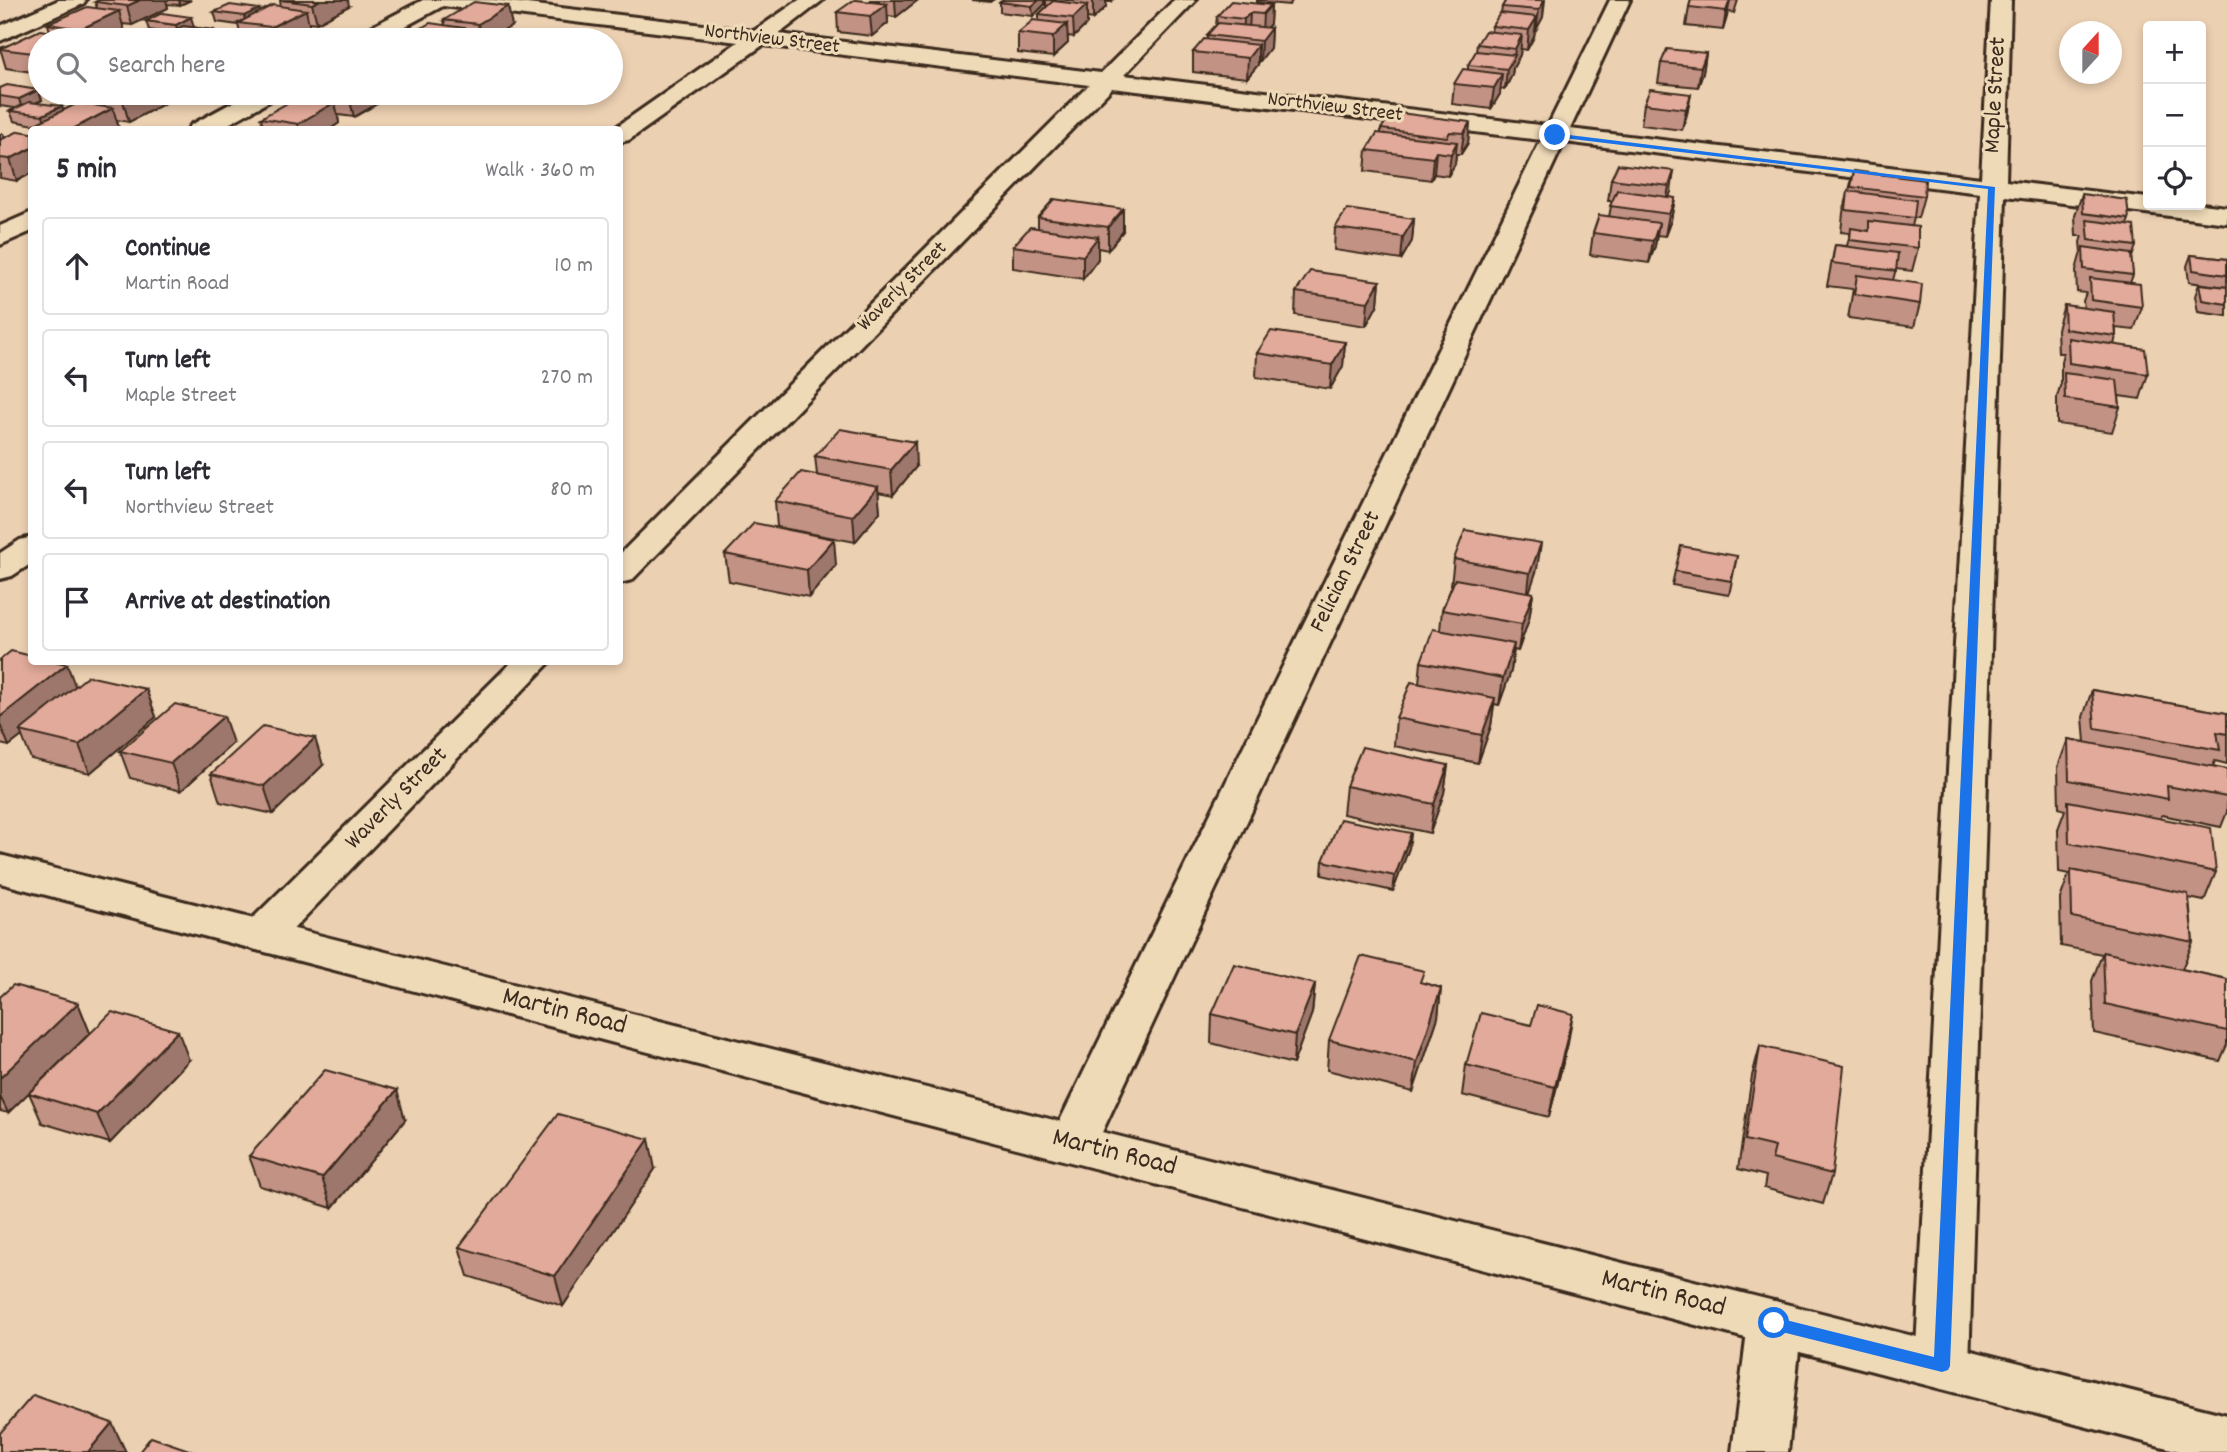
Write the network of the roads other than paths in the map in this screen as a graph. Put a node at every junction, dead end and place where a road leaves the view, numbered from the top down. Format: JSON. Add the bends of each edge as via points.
{"nodes":[{"id":1,"x":76,"y":0,"type":"edge"},
{"id":2,"x":441,"y":0,"type":"edge"},
{"id":3,"x":813,"y":0,"type":"edge"},
{"id":4,"x":1186,"y":0,"type":"edge"},
{"id":5,"x":1620,"y":0,"type":"edge"},
{"id":6,"x":2001,"y":0,"type":"edge"},
{"id":7,"x":387,"y":28,"type":"edge"},
{"id":8,"x":0,"y":34,"type":"edge"},
{"id":9,"x":758,"y":39,"type":"junction"},
{"id":10,"x":1107,"y":81,"type":"junction"},
{"id":11,"x":245,"y":105,"type":"edge"},
{"id":12,"x":206,"y":126,"type":"edge"},
{"id":13,"x":623,"y":133,"type":"edge"},
{"id":14,"x":1555,"y":135,"type":"junction"},
{"id":15,"x":1992,"y":187,"type":"junction"},
{"id":16,"x":2227,"y":215,"type":"edge"},
{"id":17,"x":28,"y":222,"type":"edge"},
{"id":18,"x":0,"y":237,"type":"edge"},
{"id":19,"x":28,"y":550,"type":"edge"},
{"id":20,"x":0,"y":569,"type":"edge"},
{"id":21,"x":623,"y":570,"type":"edge"},
{"id":22,"x":529,"y":665,"type":"edge"},
{"id":23,"x":0,"y":869,"type":"edge"},
{"id":24,"x":261,"y":936,"type":"junction"},
{"id":25,"x":1073,"y":1143,"type":"junction"},
{"id":26,"x":1774,"y":1323,"type":"junction"},
{"id":27,"x":1942,"y":1366,"type":"junction"},
{"id":28,"x":2227,"y":1439,"type":"edge"},
{"id":29,"x":1760,"y":1452,"type":"edge"}],
"edges":[{"from":1,"to":8,"type":"street"},
{"from":2,"to":7,"type":"street"},
{"from":2,"to":9,"type":"street","name":"Northview Street"},
{"from":3,"to":9,"type":"street"},
{"from":4,"to":10,"type":"street","name":"Waverly Street"},
{"from":5,"to":14,"type":"street","name":"Felician Street"},
{"from":6,"to":15,"type":"street","name":"Maple Street"},
{"from":9,"to":10,"type":"street","name":"Northview Street"},
{"from":9,"to":13,"type":"street"},
{"from":10,"to":14,"type":"street","name":"Northview Street"},
{"from":10,"to":21,"type":"street","name":"Waverly Street"},
{"from":11,"to":12,"type":"street"},
{"from":14,"to":15,"type":"street","name":"Northview Street"},
{"from":14,"to":25,"type":"street","name":"Felician Street"},
{"from":15,"to":16,"type":"street","name":"Northview Street"},
{"from":15,"to":27,"type":"street","name":"Maple Street"},
{"from":17,"to":18,"type":"street"},
{"from":19,"to":20,"type":"street"},
{"from":22,"to":24,"type":"street","name":"Waverly Street"},
{"from":23,"to":24,"type":"street","name":"Martin Road"},
{"from":24,"to":25,"type":"street","name":"Martin Road"},
{"from":25,"to":26,"type":"street","name":"Martin Road"},
{"from":26,"to":27,"type":"street","name":"Martin Road"},
{"from":26,"to":29,"type":"street"},
{"from":27,"to":28,"type":"street","name":"Martin Road"}]}
